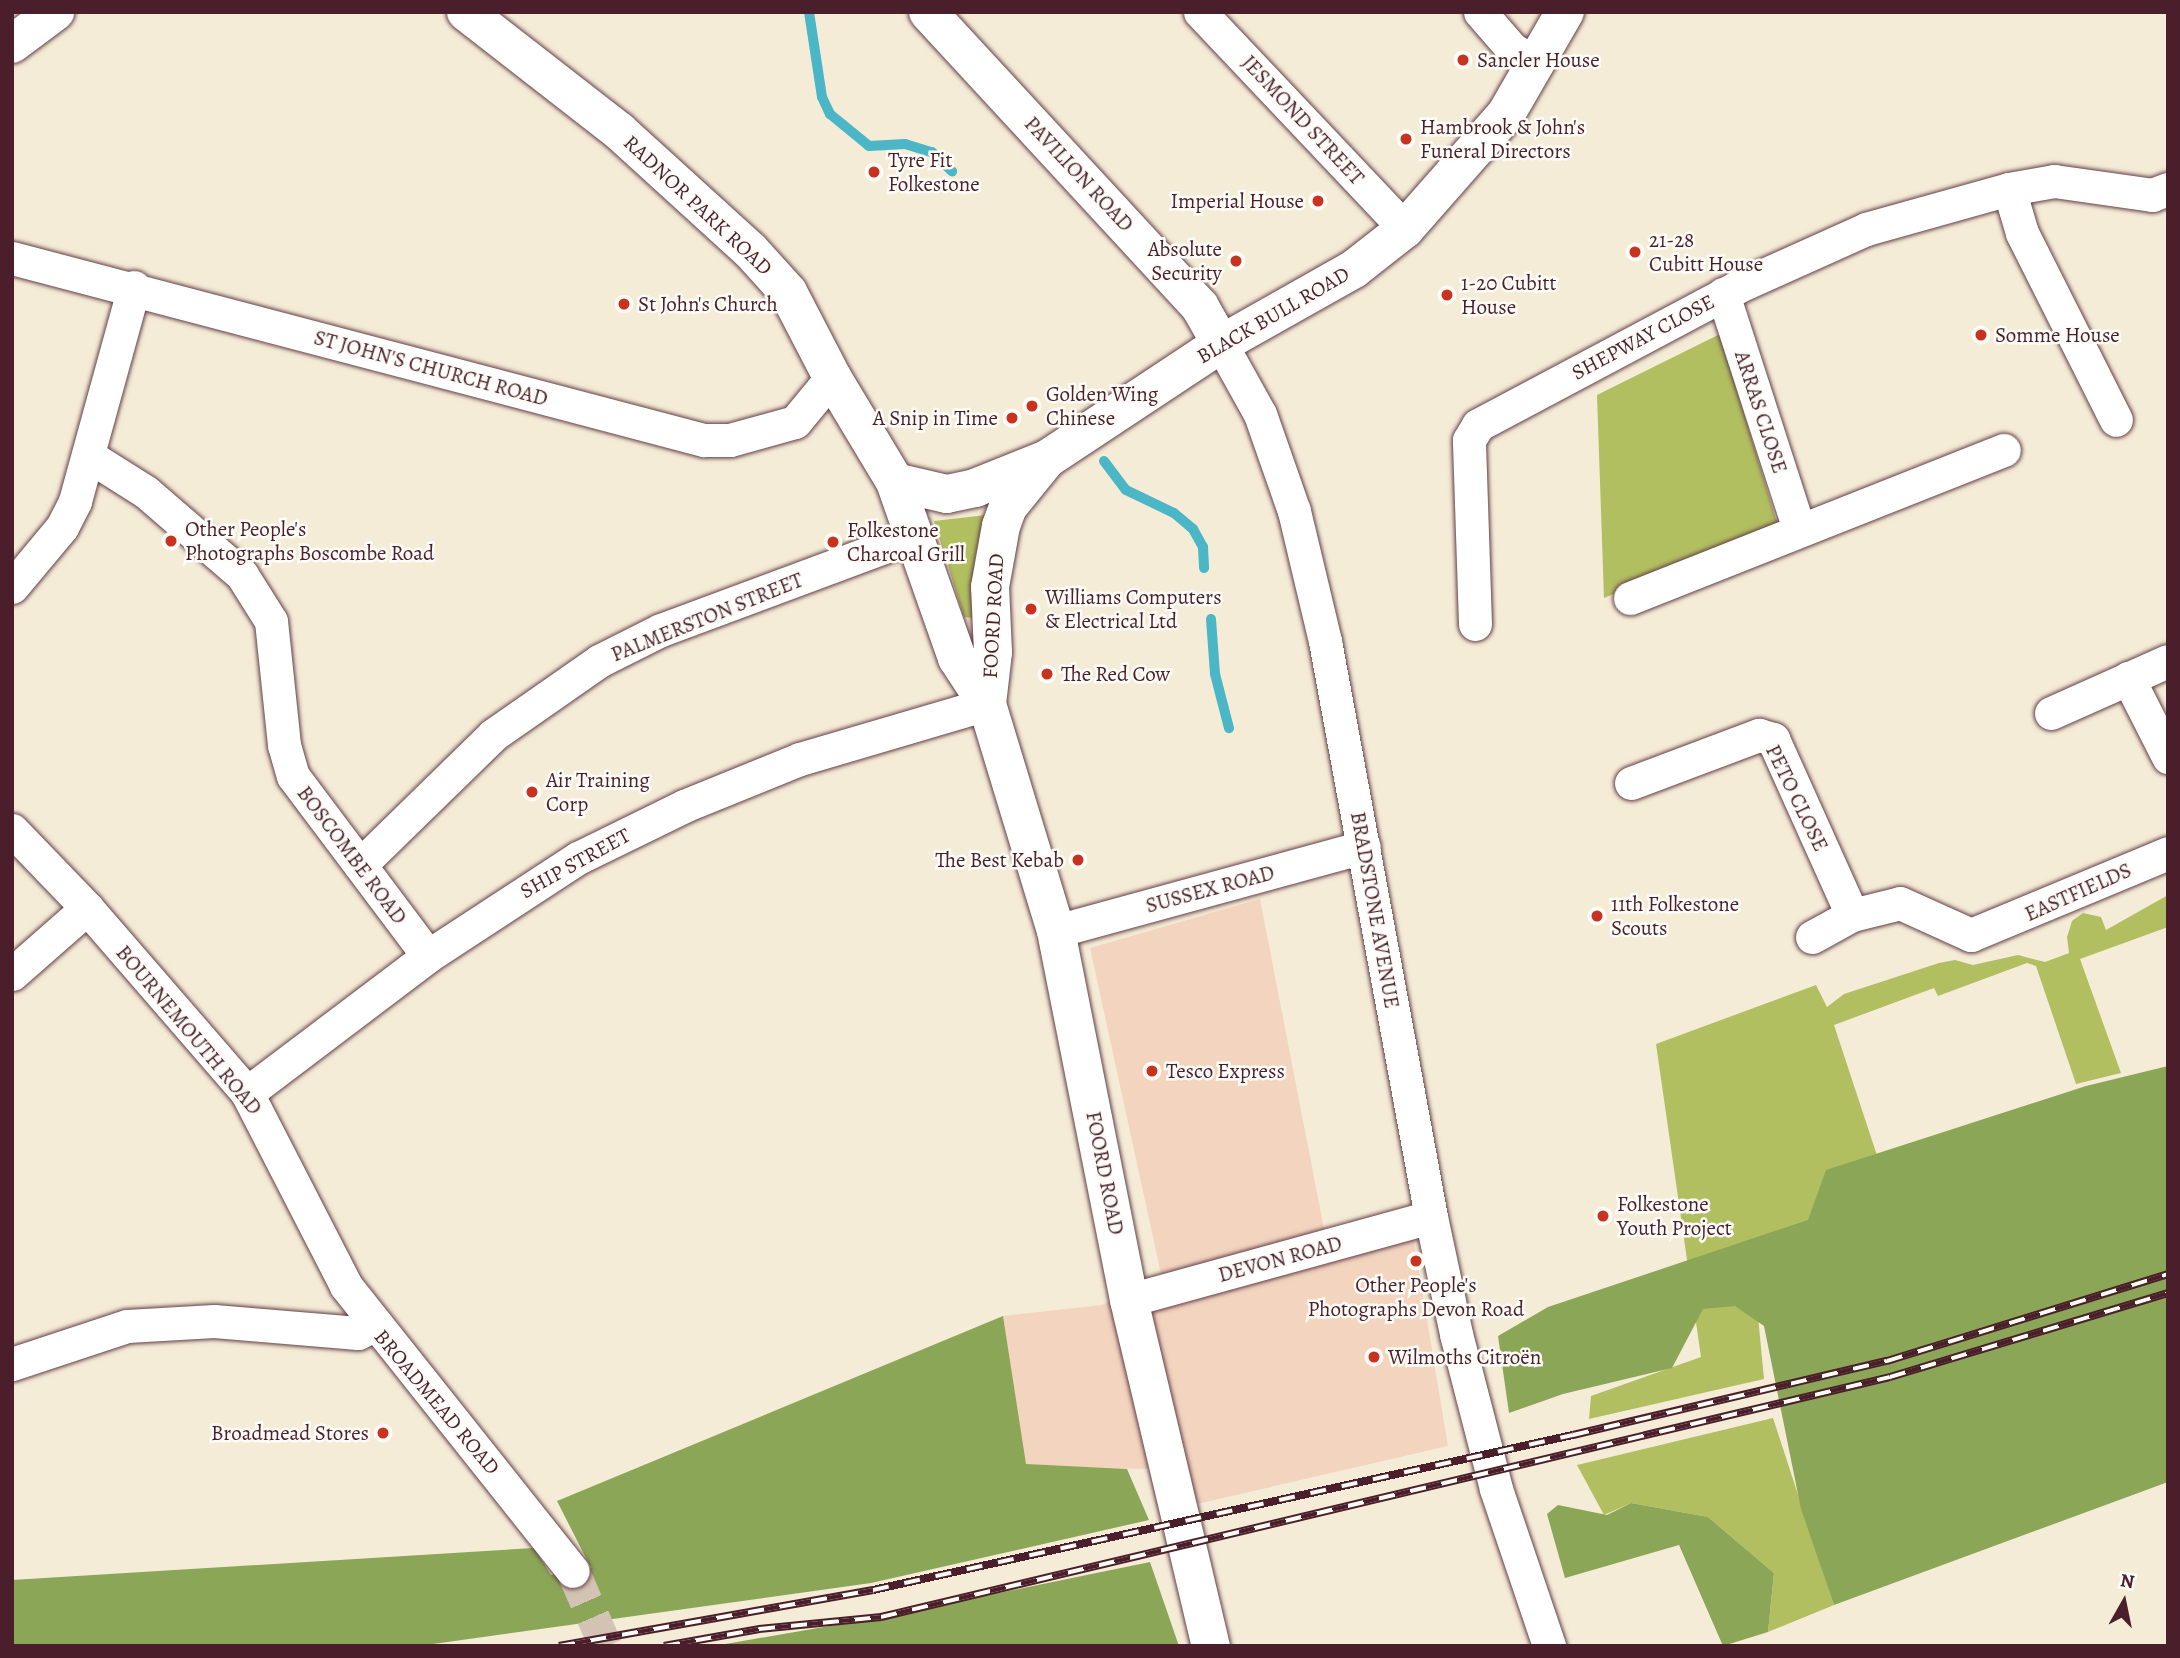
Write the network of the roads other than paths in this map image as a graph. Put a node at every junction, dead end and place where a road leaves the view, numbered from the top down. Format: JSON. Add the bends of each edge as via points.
{"nodes":[{"id":1,"x":55,"y":12,"type":"edge"},
{"id":2,"x":466,"y":12,"type":"edge"},
{"id":3,"x":928,"y":12,"type":"edge"},
{"id":4,"x":1200,"y":12,"type":"edge"},
{"id":5,"x":1480,"y":12,"type":"edge"},
{"id":6,"x":1565,"y":12,"type":"edge"},
{"id":7,"x":12,"y":44,"type":"edge"},
{"id":8,"x":1537,"y":64,"type":"junction"},
{"id":9,"x":2009,"y":188,"type":"junction"},
{"id":10,"x":2168,"y":189,"type":"edge"},
{"id":11,"x":1405,"y":229,"type":"junction"},
{"id":12,"x":12,"y":258,"type":"edge"},
{"id":13,"x":134,"y":287,"type":"junction"},
{"id":14,"x":1723,"y":294,"type":"junction"},
{"id":15,"x":1221,"y":344,"type":"junction"},
{"id":16,"x":832,"y":377,"type":"junction"},
{"id":17,"x":2116,"y":420,"type":"dead end"},
{"id":18,"x":2004,"y":450,"type":"dead end"},
{"id":19,"x":89,"y":456,"type":"junction"},
{"id":20,"x":1046,"y":459,"type":"junction"},
{"id":21,"x":895,"y":482,"type":"junction"},
{"id":22,"x":1799,"y":529,"type":"junction"},
{"id":23,"x":914,"y":536,"type":"junction"},
{"id":24,"x":12,"y":587,"type":"edge"},
{"id":25,"x":1630,"y":598,"type":"dead end"},
{"id":26,"x":1475,"y":624,"type":"dead end"},
{"id":27,"x":2168,"y":661,"type":"edge"},
{"id":28,"x":2128,"y":678,"type":"junction"},
{"id":29,"x":987,"y":704,"type":"junction"},
{"id":30,"x":2051,"y":713,"type":"dead end"},
{"id":31,"x":2168,"y":757,"type":"edge"},
{"id":32,"x":1631,"y":783,"type":"dead end"},
{"id":33,"x":12,"y":830,"type":"edge"},
{"id":34,"x":1364,"y":847,"type":"junction"},
{"id":35,"x":2168,"y":853,"type":"edge"},
{"id":36,"x":360,"y":865,"type":"junction"},
{"id":37,"x":87,"y":908,"type":"junction"},
{"id":38,"x":1852,"y":915,"type":"junction"},
{"id":39,"x":1056,"y":931,"type":"junction"},
{"id":40,"x":1812,"y":937,"type":"dead end"},
{"id":41,"x":428,"y":956,"type":"junction"},
{"id":42,"x":12,"y":974,"type":"edge"},
{"id":43,"x":247,"y":1093,"type":"junction"},
{"id":44,"x":1431,"y":1217,"type":"junction"},
{"id":45,"x":1129,"y":1300,"type":"junction"},
{"id":46,"x":376,"y":1324,"type":"junction"},
{"id":47,"x":12,"y":1364,"type":"edge"},
{"id":48,"x":573,"y":1571,"type":"tunnel mouth"},
{"id":49,"x":1211,"y":1646,"type":"edge"},
{"id":50,"x":1549,"y":1646,"type":"edge"}],
"edges":[{"from":1,"to":7,"type":"main road"},
{"from":2,"to":16,"type":"main road","name":"RADNOR PARK ROAD","via":[[619,131],[750,250],[788,292]]},
{"from":3,"to":15,"type":"main road","name":"PAVILION ROAD","via":[[1200,307]]},
{"from":4,"to":11,"type":"street","name":"JESMOND STREET"},
{"from":5,"to":8,"type":"street","via":[[1512,49]]},
{"from":6,"to":8,"type":"main road","name":"BLACK BULL ROAD"},
{"from":8,"to":11,"type":"main road","name":"BLACK BULL ROAD","via":[[1506,114]]},
{"from":9,"to":10,"type":"street","name":"SHEPWAY CLOSE","via":[[2054,181],[2152,195]]},
{"from":9,"to":14,"type":"street","name":"SHEPWAY CLOSE","via":[[1866,229]]},
{"from":9,"to":17,"type":"street","via":[[2022,233]]},
{"from":11,"to":15,"type":"main road","name":"BLACK BULL ROAD","via":[[1354,269]]},
{"from":12,"to":13,"type":"street","name":"ST JOHN'S CHURCH ROAD"},
{"from":13,"to":16,"type":"street","name":"ST JOHN'S CHURCH ROAD","via":[[704,440],[730,440],[795,422]]},
{"from":13,"to":19,"type":"street"},
{"from":14,"to":22,"type":"street","name":"ARRAS CLOSE"},
{"from":14,"to":26,"type":"street","name":"SHEPWAY CLOSE","via":[[1472,431]]},
{"from":15,"to":20,"type":"main road","name":"BLACK BULL ROAD"},
{"from":15,"to":34,"type":"street","name":"BRADSTONE AVENUE","via":[[1260,414],[1294,511],[1325,641]]},
{"from":16,"to":21,"type":"main road","name":"RADNOR PARK ROAD"},
{"from":18,"to":22,"type":"street"},
{"from":19,"to":24,"type":"street","via":[[62,527]]},
{"from":19,"to":36,"type":"street","name":"BOSCOMBE ROAD","via":[[146,492],[242,575],[271,621],[284,745],[293,776]]},
{"from":20,"to":21,"type":"main road","name":"BLACK BULL ROAD","via":[[962,492],[922,492]]},
{"from":20,"to":29,"type":"main road","name":"FOORD ROAD","via":[[1008,507],[1001,526],[990,587],[993,652]]},
{"from":21,"to":23,"type":"main road","name":"FOORD ROAD"},
{"from":22,"to":25,"type":"street"},
{"from":23,"to":29,"type":"main road","name":"FOORD ROAD","via":[[957,659]]},
{"from":23,"to":36,"type":"street","name":"PALMERSTON STREET","via":[[661,630],[598,661],[493,735]]},
{"from":27,"to":28,"type":"street"},
{"from":28,"to":30,"type":"street"},
{"from":28,"to":31,"type":"street"},
{"from":29,"to":39,"type":"main road","name":"FOORD ROAD"},
{"from":29,"to":41,"type":"street","name":"SHIP STREET","via":[[800,759],[684,806],[578,858]]},
{"from":32,"to":38,"type":"street","name":"PETO CLOSE","via":[[1759,735],[1773,739]]},
{"from":33,"to":37,"type":"street","name":"BOURNEMOUTH ROAD"},
{"from":34,"to":39,"type":"street","name":"SUSSEX ROAD"},
{"from":34,"to":44,"type":"street","name":"BRADSTONE AVENUE"},
{"from":35,"to":38,"type":"street","name":"EASTFIELDS","via":[[1989,932],[1971,935],[1950,929],[1900,902]]},
{"from":36,"to":41,"type":"street","name":"BOSCOMBE ROAD"},
{"from":37,"to":42,"type":"street"},
{"from":37,"to":43,"type":"street","name":"BOURNEMOUTH ROAD"},
{"from":38,"to":40,"type":"street"},
{"from":39,"to":45,"type":"main road","name":"FOORD ROAD"},
{"from":41,"to":43,"type":"street","name":"SHIP STREET"},
{"from":43,"to":46,"type":"street","name":"BOURNEMOUTH ROAD","via":[[337,1269]]},
{"from":44,"to":45,"type":"street","name":"DEVON ROAD"},
{"from":44,"to":50,"type":"street","name":"BRADSTONE AVENUE","via":[[1496,1489]]},
{"from":45,"to":49,"type":"main road","name":"FOORD ROAD"},
{"from":46,"to":47,"type":"street","name":"BROADMEAD ROAD","via":[[358,1333],[214,1321],[127,1326]]},
{"from":46,"to":48,"type":"street","name":"BROADMEAD ROAD"}]}
